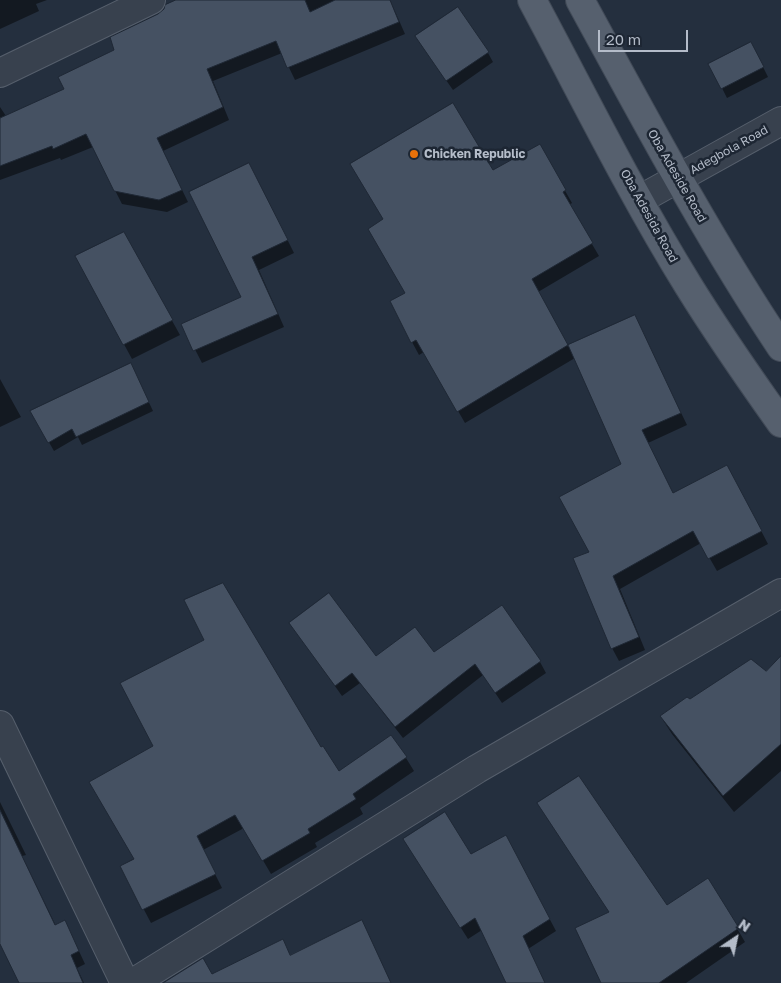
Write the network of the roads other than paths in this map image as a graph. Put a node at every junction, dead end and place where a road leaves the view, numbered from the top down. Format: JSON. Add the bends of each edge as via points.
{"nodes":[{"id":1,"x":151,"y":0,"type":"edge"},
{"id":2,"x":532,"y":0,"type":"edge"},
{"id":3,"x":580,"y":0,"type":"edge"},
{"id":4,"x":0,"y":73,"type":"edge"},
{"id":5,"x":781,"y":121,"type":"edge"},
{"id":6,"x":678,"y":179,"type":"junction"},
{"id":7,"x":639,"y":200,"type":"junction"},
{"id":8,"x":781,"y":347,"type":"edge"},
{"id":9,"x":781,"y":423,"type":"edge"},
{"id":10,"x":781,"y":593,"type":"edge"},
{"id":11,"x":0,"y":725,"type":"edge"},
{"id":12,"x":124,"y":983,"type":"edge"},
{"id":13,"x":132,"y":983,"type":"edge"}],
"edges":[{"from":1,"to":4,"type":"street"},
{"from":2,"to":7,"type":"main road","name":"Oba Adesida Road"},
{"from":3,"to":6,"type":"main road","name":"Oba Adeside Road"},
{"from":5,"to":6,"type":"street","name":"Adegbola Road"},
{"from":6,"to":7,"type":"street","name":"Adegbola Road"},
{"from":6,"to":8,"type":"main road","name":"Oba Adeside Road","via":[[749,300]]},
{"from":7,"to":9,"type":"main road","name":"Oba Adesida Road","via":[[688,285]]},
{"from":10,"to":13,"type":"street","via":[[477,769]]},
{"from":11,"to":12,"type":"street"}]}
